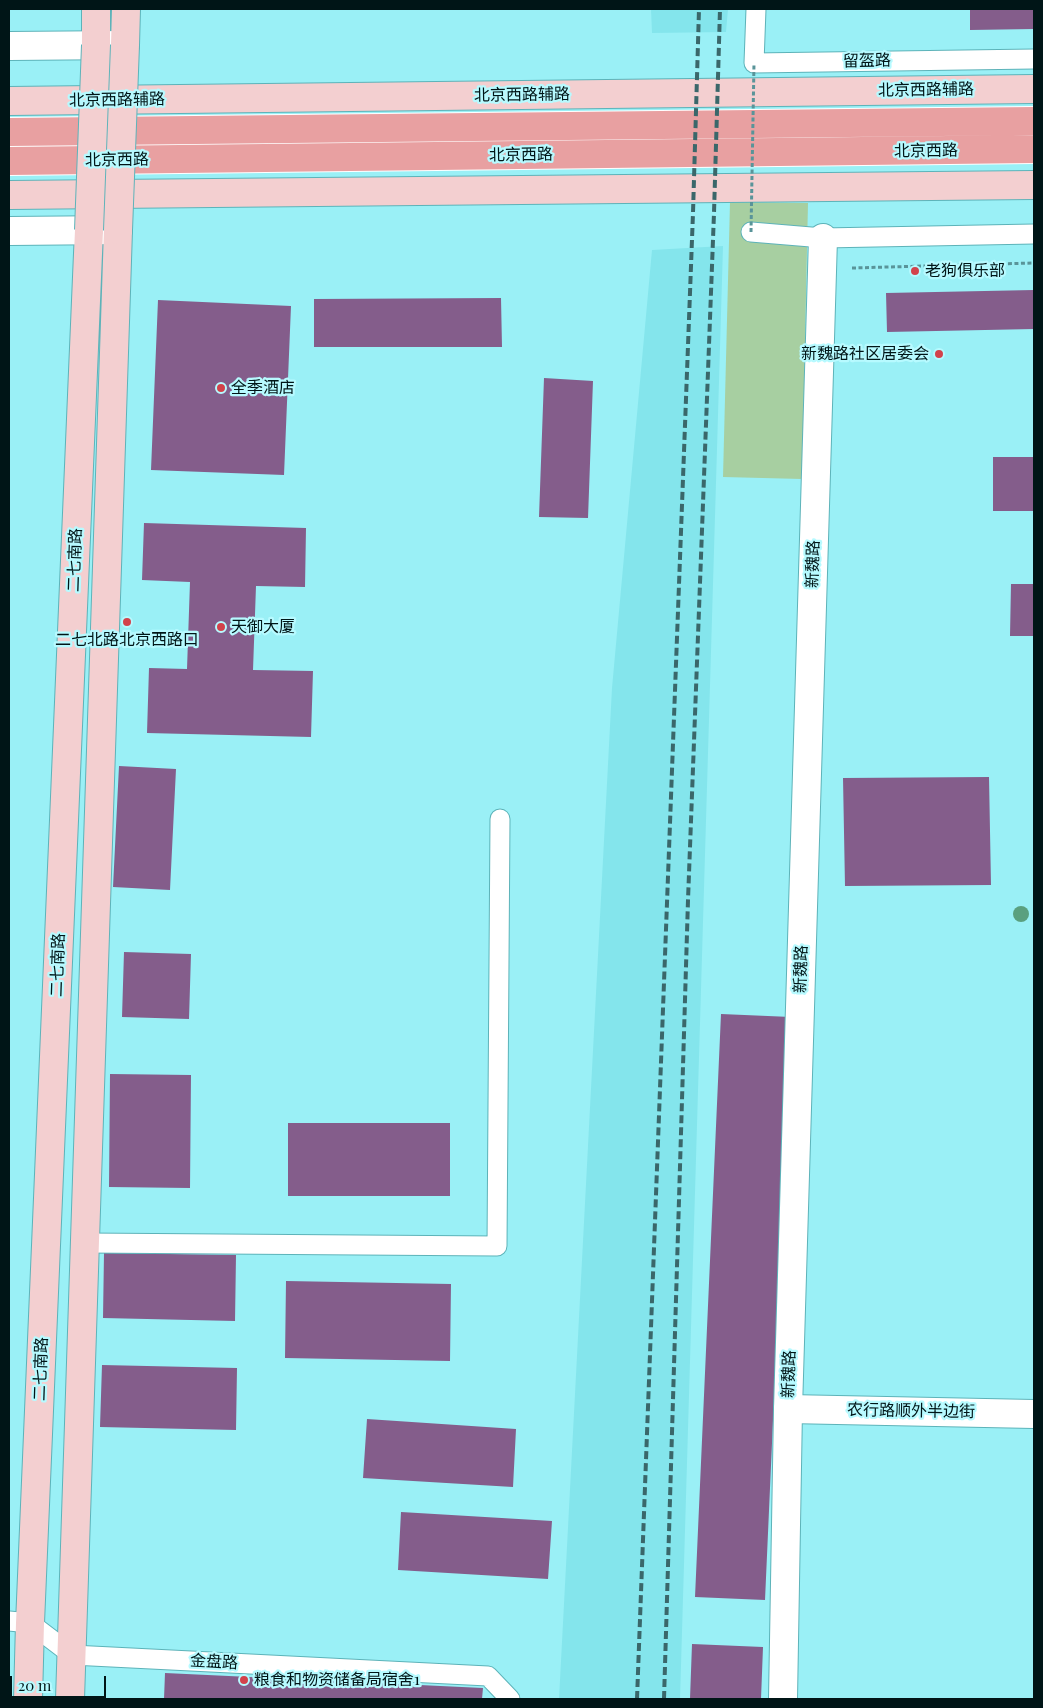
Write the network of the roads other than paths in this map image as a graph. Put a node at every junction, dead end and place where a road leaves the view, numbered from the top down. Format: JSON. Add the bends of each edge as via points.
{"nodes":[{"id":1,"x":96,"y":9,"type":"edge"},
{"id":2,"x":126,"y":9,"type":"edge"},
{"id":3,"x":756,"y":9,"type":"edge"},
{"id":4,"x":96,"y":45,"type":"junction"},
{"id":5,"x":125,"y":45,"type":"junction"},
{"id":6,"x":9,"y":46,"type":"edge"},
{"id":7,"x":1034,"y":59,"type":"edge"},
{"id":8,"x":1034,"y":89,"type":"edge"},
{"id":9,"x":9,"y":101,"type":"edge"},
{"id":10,"x":1034,"y":120,"type":"edge"},
{"id":11,"x":9,"y":132,"type":"edge"},
{"id":12,"x":1034,"y":149,"type":"edge"},
{"id":13,"x":9,"y":161,"type":"edge"},
{"id":14,"x":1034,"y":185,"type":"edge"},
{"id":15,"x":9,"y":195,"type":"edge"},
{"id":16,"x":89,"y":230,"type":"junction"},
{"id":17,"x":118,"y":230,"type":"junction"},
{"id":18,"x":9,"y":231,"type":"edge"},
{"id":19,"x":751,"y":232,"type":"road end"},
{"id":20,"x":1034,"y":234,"type":"edge"},
{"id":21,"x":822,"y":238,"type":"junction"},
{"id":22,"x":500,"y":819,"type":"dead end"},
{"id":23,"x":85,"y":1243,"type":"junction"},
{"id":24,"x":788,"y":1409,"type":"junction"},
{"id":25,"x":1034,"y":1414,"type":"edge"},
{"id":26,"x":19,"y":1622,"type":"edge"},
{"id":27,"x":72,"y":1655,"type":"junction"},
{"id":28,"x":28,"y":1699,"type":"edge"},
{"id":29,"x":70,"y":1699,"type":"edge"},
{"id":30,"x":510,"y":1699,"type":"edge"},
{"id":31,"x":784,"y":1699,"type":"edge"}],
"edges":[{"from":1,"to":4,"type":"main road","name":"二七南路"},
{"from":2,"to":5,"type":"main road","name":"二七南路"},
{"from":3,"to":7,"type":"lane","name":"留盔路","via":[[754,63]]},
{"from":4,"to":5,"type":"street"},
{"from":4,"to":6,"type":"street"},
{"from":4,"to":16,"type":"main road","name":"二七南路","bridge":true},
{"from":5,"to":17,"type":"main road","name":"二七南路","bridge":true},
{"from":8,"to":9,"type":"main road","name":"北京西路辅路"},
{"from":10,"to":11,"type":"main road","name":"北京西路"},
{"from":12,"to":13,"type":"main road","name":"北京西路"},
{"from":14,"to":15,"type":"main road"},
{"from":16,"to":17,"type":"street"},
{"from":16,"to":18,"type":"street"},
{"from":16,"to":26,"type":"main road","name":"二七南路"},
{"from":17,"to":23,"type":"main road","name":"二七南路"},
{"from":19,"to":21,"type":"lane"},
{"from":20,"to":21,"type":"lane"},
{"from":21,"to":24,"type":"street","name":"新魏路"},
{"from":22,"to":23,"type":"lane","via":[[497,1246]]},
{"from":23,"to":27,"type":"main road","name":"二七南路"},
{"from":24,"to":25,"type":"street","name":"农行路顺外半边街"},
{"from":24,"to":31,"type":"street","name":"新魏路"},
{"from":26,"to":27,"type":"lane"},
{"from":26,"to":28,"type":"main road","name":"二七南路"},
{"from":27,"to":29,"type":"main road","name":"二七南路"},
{"from":27,"to":30,"type":"lane","name":"金盘路","via":[[488,1676]]}]}
